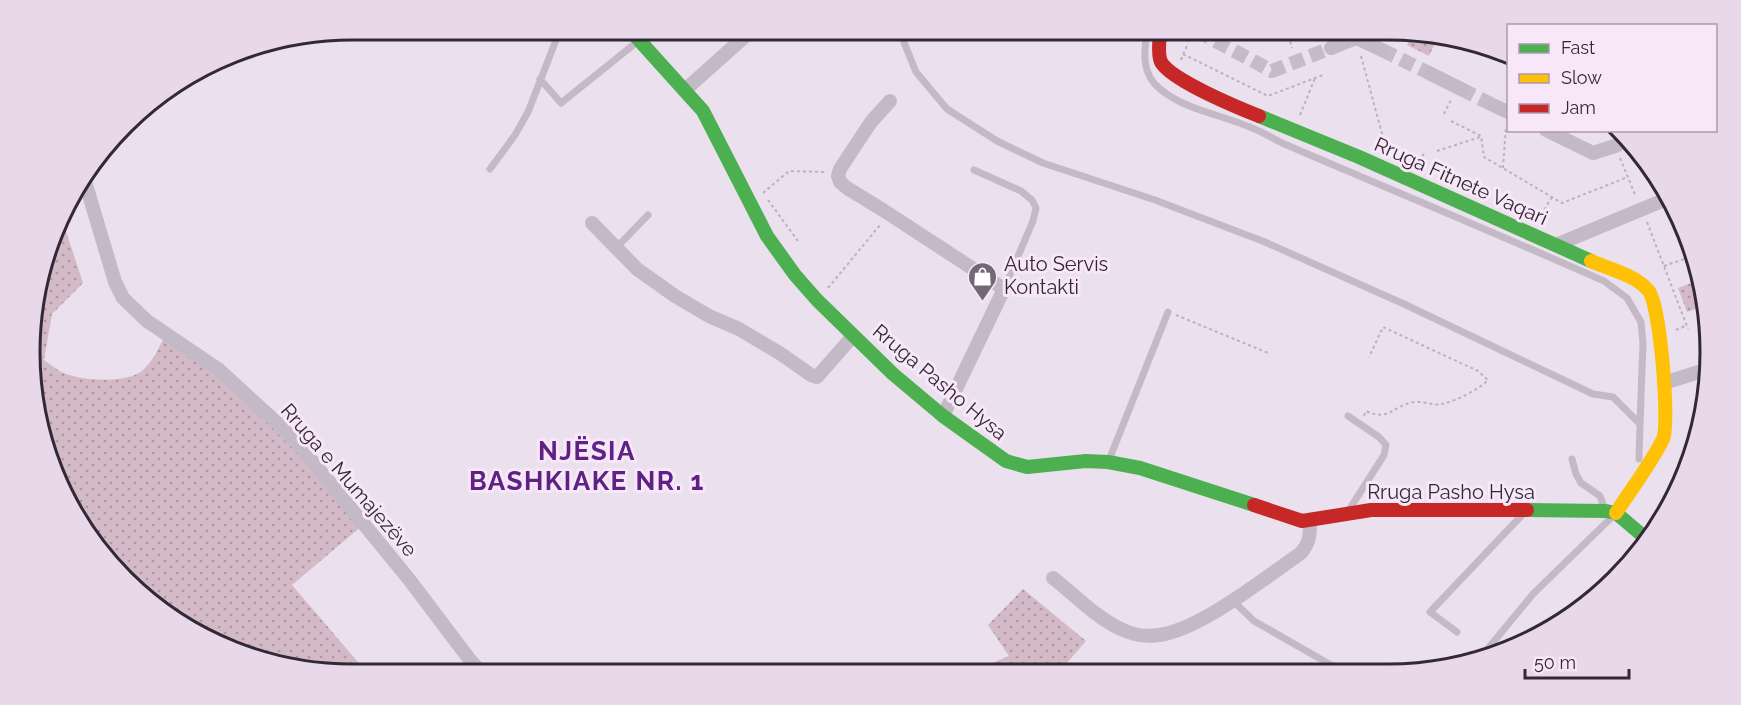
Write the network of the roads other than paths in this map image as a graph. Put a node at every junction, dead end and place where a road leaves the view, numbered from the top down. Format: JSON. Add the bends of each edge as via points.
{"nodes":[{"id":1,"x":556,"y":40,"type":"edge"},
{"id":2,"x":630,"y":40,"type":"edge"},
{"id":3,"x":640,"y":40,"type":"edge"},
{"id":4,"x":741,"y":40,"type":"edge"},
{"id":5,"x":903,"y":40,"type":"edge"},
{"id":6,"x":1146,"y":40,"type":"edge"},
{"id":7,"x":1160,"y":40,"type":"edge"},
{"id":8,"x":1351,"y":40,"type":"edge"},
{"id":9,"x":1360,"y":40,"type":"edge"},
{"id":10,"x":1331,"y":48,"type":"tunnel mouth"},
{"id":11,"x":1382,"y":50,"type":"tunnel mouth"},
{"id":12,"x":1431,"y":74,"type":"tunnel mouth"},
{"id":13,"x":1178,"y":78,"type":"junction"},
{"id":14,"x":540,"y":79,"type":"junction"},
{"id":15,"x":1461,"y":89,"type":"tunnel mouth"},
{"id":16,"x":686,"y":90,"type":"junction"},
{"id":17,"x":1167,"y":94,"type":"junction"},
{"id":18,"x":890,"y":101,"type":"dead end"},
{"id":19,"x":1550,"y":132,"type":"edge"},
{"id":20,"x":1618,"y":145,"type":"dead end"},
{"id":21,"x":490,"y":169,"type":"dead end"},
{"id":22,"x":974,"y":170,"type":"dead end"},
{"id":23,"x":87,"y":188,"type":"edge"},
{"id":24,"x":1661,"y":201,"type":"edge"},
{"id":25,"x":648,"y":215,"type":"dead end"},
{"id":26,"x":592,"y":223,"type":"dead end"},
{"id":27,"x":1556,"y":244,"type":"junction"},
{"id":28,"x":616,"y":248,"type":"junction"},
{"id":29,"x":1004,"y":289,"type":"junction"},
{"id":30,"x":1168,"y":312,"type":"road end"},
{"id":31,"x":853,"y":336,"type":"junction"},
{"id":32,"x":1700,"y":372,"type":"edge"},
{"id":33,"x":1664,"y":383,"type":"junction"},
{"id":34,"x":943,"y":416,"type":"junction"},
{"id":35,"x":1348,"y":416,"type":"dead end"},
{"id":36,"x":1640,"y":424,"type":"junction"},
{"id":37,"x":1572,"y":459,"type":"dead end"},
{"id":38,"x":1639,"y":459,"type":"dead end"},
{"id":39,"x":1108,"y":462,"type":"junction"},
{"id":40,"x":1525,"y":511,"type":"junction"},
{"id":41,"x":1611,"y":512,"type":"junction"},
{"id":42,"x":1346,"y":515,"type":"junction"},
{"id":43,"x":1310,"y":522,"type":"junction"},
{"id":44,"x":1642,"y":535,"type":"edge"},
{"id":45,"x":1053,"y":578,"type":"dead end"},
{"id":46,"x":1232,"y":600,"type":"junction"},
{"id":47,"x":1457,"y":632,"type":"dead end"},
{"id":48,"x":1488,"y":648,"type":"edge"},
{"id":49,"x":474,"y":664,"type":"edge"},
{"id":50,"x":1329,"y":664,"type":"edge"}],
"edges":[{"from":1,"to":14,"type":"lane"},
{"from":2,"to":14,"type":"lane","via":[[561,103]]},
{"from":3,"to":16,"type":"main road","name":"Rruga Pasho Hysa"},
{"from":4,"to":16,"type":"street"},
{"from":5,"to":36,"type":"lane","via":[[916,72],[947,109],[997,141],[1043,163],[1265,242],[1593,394],[1613,397]]},
{"from":6,"to":17,"type":"lane","via":[[1149,77]]},
{"from":7,"to":13,"type":"main road","name":"Rruga Fitnete Vaqari","via":[[1162,64]]},
{"from":8,"to":10,"type":"street"},
{"from":9,"to":11,"type":"street"},
{"from":12,"to":15,"type":"street"},
{"from":13,"to":17,"type":"lane"},
{"from":13,"to":27,"type":"main road","name":"Rruga Fitnete Vaqari"},
{"from":14,"to":21,"type":"lane","via":[[528,112]]},
{"from":16,"to":31,"type":"main road","name":"Rruga Pasho Hysa","via":[[709,121],[771,244]]},
{"from":17,"to":36,"type":"lane","via":[[1604,281],[1627,298],[1641,322]]},
{"from":18,"to":29,"type":"street","via":[[840,169],[840,182]]},
{"from":19,"to":20,"type":"street","via":[[1593,153]]},
{"from":22,"to":29,"type":"lane","via":[[1021,191],[1036,208]]},
{"from":23,"to":49,"type":"street","name":"Rruga e Mumajezëve","via":[[123,298],[147,321],[218,369],[291,437]]},
{"from":24,"to":27,"type":"street"},
{"from":25,"to":28,"type":"lane"},
{"from":26,"to":28,"type":"street"},
{"from":27,"to":33,"type":"main road","name":"Rruga Fitnete Vaqari","via":[[1641,282],[1652,292]]},
{"from":28,"to":31,"type":"street","via":[[637,269],[675,296],[781,354],[811,375],[817,377]]},
{"from":29,"to":34,"type":"street"},
{"from":30,"to":39,"type":"lane"},
{"from":31,"to":34,"type":"main road","name":"Rruga Pasho Hysa"},
{"from":32,"to":33,"type":"street"},
{"from":33,"to":41,"type":"main road","via":[[1664,437]]},
{"from":34,"to":39,"type":"main road","name":"Rruga Pasho Hysa","via":[[1016,466]]},
{"from":35,"to":42,"type":"lane","via":[[1386,445],[1384,455]]},
{"from":36,"to":38,"type":"lane"},
{"from":37,"to":41,"type":"lane","via":[[1581,483],[1600,496]]},
{"from":39,"to":43,"type":"main road","name":"Rruga Pasho Hysa","via":[[1140,468]]},
{"from":40,"to":41,"type":"main road","name":"Rruga Pasho Hysa"},
{"from":40,"to":42,"type":"main road","name":"Rruga Pasho Hysa","via":[[1393,509]]},
{"from":40,"to":47,"type":"lane","via":[[1431,612]]},
{"from":41,"to":44,"type":"main road"},
{"from":41,"to":48,"type":"lane","via":[[1533,594]]},
{"from":42,"to":43,"type":"main road","name":"Rruga Pasho Hysa"},
{"from":43,"to":46,"type":"street","via":[[1308,545],[1301,553]]},
{"from":45,"to":46,"type":"street","via":[[1105,620],[1139,635],[1181,629]]},
{"from":46,"to":50,"type":"lane","via":[[1254,621]]}]}
